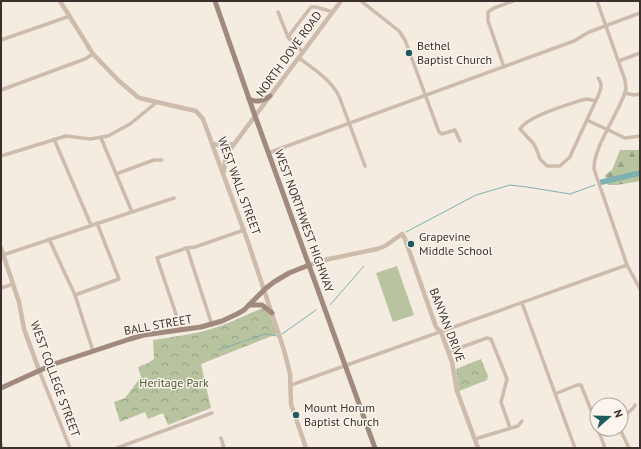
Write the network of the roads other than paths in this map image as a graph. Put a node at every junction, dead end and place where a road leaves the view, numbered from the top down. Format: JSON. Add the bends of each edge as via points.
{"nodes":[{"id":1,"x":60,"y":1,"type":"edge"},
{"id":2,"x":215,"y":1,"type":"edge"},
{"id":3,"x":341,"y":1,"type":"edge"},
{"id":4,"x":361,"y":1,"type":"edge"},
{"id":5,"x":513,"y":1,"type":"edge"},
{"id":6,"x":597,"y":1,"type":"edge"},
{"id":7,"x":278,"y":12,"type":"dead end"},
{"id":8,"x":333,"y":12,"type":"junction"},
{"id":9,"x":640,"y":13,"type":"edge"},
{"id":10,"x":70,"y":16,"type":"junction"},
{"id":11,"x":605,"y":25,"type":"junction"},
{"id":12,"x":288,"y":36,"type":"junction"},
{"id":13,"x":1,"y":40,"type":"edge"},
{"id":14,"x":303,"y":52,"type":"junction"},
{"id":15,"x":640,"y":53,"type":"edge"},
{"id":16,"x":93,"y":54,"type":"junction"},
{"id":17,"x":299,"y":58,"type":"junction"},
{"id":18,"x":619,"y":61,"type":"junction"},
{"id":19,"x":504,"y":67,"type":"junction"},
{"id":20,"x":598,"y":78,"type":"dead end"},
{"id":21,"x":1,"y":90,"type":"edge"},
{"id":22,"x":625,"y":93,"type":"junction"},
{"id":23,"x":640,"y":94,"type":"edge"},
{"id":24,"x":425,"y":95,"type":"junction"},
{"id":25,"x":270,"y":96,"type":"junction"},
{"id":26,"x":249,"y":99,"type":"junction"},
{"id":27,"x":596,"y":101,"type":"junction"},
{"id":28,"x":157,"y":102,"type":"junction"},
{"id":29,"x":254,"y":119,"type":"junction"},
{"id":30,"x":587,"y":120,"type":"junction"},
{"id":31,"x":350,"y":124,"type":"junction"},
{"id":32,"x":608,"y":130,"type":"junction"},
{"id":33,"x":640,"y":136,"type":"edge"},
{"id":34,"x":54,"y":138,"type":"junction"},
{"id":35,"x":101,"y":138,"type":"junction"},
{"id":36,"x":460,"y":141,"type":"dead end"},
{"id":37,"x":236,"y":143,"type":"junction"},
{"id":38,"x":214,"y":144,"type":"junction"},
{"id":39,"x":268,"y":153,"type":"junction"},
{"id":40,"x":1,"y":156,"type":"edge"},
{"id":41,"x":162,"y":160,"type":"dead end"},
{"id":42,"x":365,"y":166,"type":"dead end"},
{"id":43,"x":116,"y":174,"type":"junction"},
{"id":44,"x":224,"y":174,"type":"junction"},
{"id":45,"x":174,"y":198,"type":"dead end"},
{"id":46,"x":132,"y":212,"type":"junction"},
{"id":47,"x":97,"y":223,"type":"junction"},
{"id":48,"x":91,"y":226,"type":"junction"},
{"id":49,"x":244,"y":230,"type":"junction"},
{"id":50,"x":50,"y":239,"type":"junction"},
{"id":51,"x":1,"y":248,"type":"edge"},
{"id":52,"x":187,"y":248,"type":"junction"},
{"id":53,"x":3,"y":255,"type":"junction"},
{"id":54,"x":309,"y":265,"type":"junction"},
{"id":55,"x":627,"y":265,"type":"junction"},
{"id":56,"x":13,"y":284,"type":"junction"},
{"id":57,"x":1,"y":288,"type":"edge"},
{"id":58,"x":265,"y":289,"type":"junction"},
{"id":59,"x":640,"y":289,"type":"edge"},
{"id":60,"x":75,"y":295,"type":"junction"},
{"id":61,"x":522,"y":303,"type":"junction"},
{"id":62,"x":249,"y":305,"type":"junction"},
{"id":63,"x":272,"y":313,"type":"junction"},
{"id":64,"x":212,"y":325,"type":"junction"},
{"id":65,"x":181,"y":329,"type":"junction"},
{"id":66,"x":441,"y":332,"type":"junction"},
{"id":67,"x":93,"y":351,"type":"junction"},
{"id":68,"x":448,"y":352,"type":"junction"},
{"id":69,"x":345,"y":365,"type":"junction"},
{"id":70,"x":39,"y":370,"type":"junction"},
{"id":71,"x":291,"y":385,"type":"junction"},
{"id":72,"x":1,"y":388,"type":"edge"},
{"id":73,"x":555,"y":394,"type":"junction"},
{"id":74,"x":635,"y":405,"type":"dead end"},
{"id":75,"x":589,"y":406,"type":"edge"},
{"id":76,"x":629,"y":411,"type":"edge"},
{"id":77,"x":212,"y":413,"type":"dead end"},
{"id":78,"x":522,"y":421,"type":"dead end"},
{"id":79,"x":510,"y":428,"type":"junction"},
{"id":80,"x":601,"y":437,"type":"edge"},
{"id":81,"x":624,"y":437,"type":"edge"},
{"id":82,"x":221,"y":438,"type":"dead end"},
{"id":83,"x":475,"y":439,"type":"junction"},
{"id":84,"x":1,"y":444,"type":"edge"},
{"id":85,"x":2,"y":448,"type":"edge"},
{"id":86,"x":70,"y":448,"type":"edge"},
{"id":87,"x":116,"y":448,"type":"edge"},
{"id":88,"x":224,"y":448,"type":"edge"},
{"id":89,"x":306,"y":448,"type":"edge"},
{"id":90,"x":375,"y":448,"type":"edge"},
{"id":91,"x":478,"y":448,"type":"edge"},
{"id":92,"x":575,"y":448,"type":"edge"},
{"id":93,"x":605,"y":448,"type":"edge"},
{"id":94,"x":629,"y":448,"type":"edge"}],
"edges":[{"from":1,"to":10,"type":"street","name":"WEST WALL STREET"},
{"from":2,"to":26,"type":"main road","name":"WEST NORTHWEST HIGHWAY"},
{"from":3,"to":8,"type":"street","name":"NORTH DOVE ROAD"},
{"from":4,"to":24,"type":"street","via":[[399,31],[407,45]]},
{"from":5,"to":19,"type":"street","via":[[489,10],[487,14]]},
{"from":6,"to":11,"type":"street"},
{"from":7,"to":12,"type":"street"},
{"from":8,"to":12,"type":"street","via":[[311,7]]},
{"from":8,"to":14,"type":"street","name":"NORTH DOVE ROAD"},
{"from":9,"to":11,"type":"street"},
{"from":10,"to":13,"type":"street"},
{"from":10,"to":16,"type":"street","name":"WEST WALL STREET"},
{"from":11,"to":18,"type":"street"},
{"from":11,"to":19,"type":"street","via":[[574,41]]},
{"from":12,"to":14,"type":"street"},
{"from":14,"to":17,"type":"street","name":"NORTH DOVE ROAD"},
{"from":15,"to":18,"type":"street"},
{"from":16,"to":21,"type":"street"},
{"from":16,"to":28,"type":"street","name":"WEST WALL STREET","via":[[119,82],[139,98]]},
{"from":17,"to":25,"type":"street","name":"NORTH DOVE ROAD"},
{"from":17,"to":31,"type":"street","via":[[334,87]]},
{"from":18,"to":22,"type":"street","via":[[625,80]]},
{"from":19,"to":24,"type":"street"},
{"from":20,"to":27,"type":"street","via":[[601,86]]},
{"from":22,"to":23,"type":"street"},
{"from":22,"to":32,"type":"street"},
{"from":24,"to":31,"type":"street"},
{"from":24,"to":36,"type":"street","via":[[439,132],[442,134],[454,130]]},
{"from":25,"to":26,"type":"main road","via":[[257,102]]},
{"from":25,"to":29,"type":"street","name":"NORTH DOVE ROAD"},
{"from":26,"to":29,"type":"main road","name":"WEST NORTHWEST HIGHWAY"},
{"from":27,"to":30,"type":"street"},
{"from":27,"to":30,"type":"street","via":[[582,100],[534,118],[520,129],[533,143],[540,159],[547,166],[560,166],[570,157]]},
{"from":28,"to":35,"type":"street","via":[[130,124]]},
{"from":28,"to":38,"type":"street","name":"WEST WALL STREET","via":[[196,111],[203,119]]},
{"from":29,"to":37,"type":"street","name":"NORTH DOVE ROAD"},
{"from":29,"to":39,"type":"main road","name":"WEST NORTHWEST HIGHWAY"},
{"from":30,"to":32,"type":"street"},
{"from":31,"to":39,"type":"street"},
{"from":31,"to":42,"type":"street"},
{"from":32,"to":33,"type":"street","via":[[625,138]]},
{"from":32,"to":55,"type":"street","via":[[594,169]]},
{"from":34,"to":35,"type":"street"},
{"from":34,"to":40,"type":"street"},
{"from":34,"to":48,"type":"street"},
{"from":35,"to":43,"type":"street"},
{"from":37,"to":38,"type":"street","via":[[224,146]]},
{"from":37,"to":44,"type":"street","name":"NORTH DOVE ROAD","via":[[225,161]]},
{"from":38,"to":44,"type":"street","name":"WEST WALL STREET"},
{"from":39,"to":54,"type":"main road","name":"WEST NORTHWEST HIGHWAY"},
{"from":41,"to":43,"type":"street","via":[[154,160]]},
{"from":43,"to":46,"type":"street"},
{"from":44,"to":49,"type":"street","name":"WEST WALL STREET"},
{"from":45,"to":46,"type":"street"},
{"from":46,"to":47,"type":"street"},
{"from":47,"to":48,"type":"street"},
{"from":47,"to":60,"type":"street","via":[[119,279]]},
{"from":48,"to":50,"type":"street"},
{"from":49,"to":52,"type":"street"},
{"from":49,"to":58,"type":"street","name":"WEST WALL STREET"},
{"from":50,"to":53,"type":"street"},
{"from":50,"to":60,"type":"street"},
{"from":51,"to":53,"type":"street","name":"WEST COLLEGE STREET"},
{"from":52,"to":64,"type":"street"},
{"from":52,"to":65,"type":"street","via":[[157,258]]},
{"from":53,"to":56,"type":"street","name":"WEST COLLEGE STREET"},
{"from":54,"to":58,"type":"main road","name":"BALL STREET","via":[[289,273]]},
{"from":54,"to":66,"type":"street","name":"BANYAN DRIVE","via":[[329,258],[377,249],[402,234],[436,326]]},
{"from":54,"to":69,"type":"main road","name":"WEST NORTHWEST HIGHWAY"},
{"from":55,"to":59,"type":"street"},
{"from":55,"to":61,"type":"street"},
{"from":56,"to":57,"type":"street"},
{"from":56,"to":70,"type":"street","name":"WEST COLLEGE STREET","via":[[24,329]]},
{"from":58,"to":62,"type":"main road","name":"BALL STREET"},
{"from":58,"to":63,"type":"street","name":"WEST WALL STREET"},
{"from":60,"to":67,"type":"street"},
{"from":61,"to":66,"type":"street"},
{"from":61,"to":73,"type":"street"},
{"from":62,"to":63,"type":"main road","via":[[262,305]]},
{"from":62,"to":64,"type":"main road","name":"BALL STREET","via":[[237,314]]},
{"from":63,"to":71,"type":"street","name":"WEST WALL STREET","via":[[289,366]]},
{"from":64,"to":65,"type":"main road","name":"BALL STREET"},
{"from":65,"to":67,"type":"main road","name":"BALL STREET","via":[[144,335]]},
{"from":66,"to":68,"type":"street","name":"BANYAN DRIVE"},
{"from":66,"to":69,"type":"street"},
{"from":67,"to":70,"type":"main road","name":"BALL STREET"},
{"from":68,"to":79,"type":"street","via":[[487,338],[491,339],[507,379],[501,402]]},
{"from":68,"to":83,"type":"street","name":"BANYAN DRIVE","via":[[454,368],[457,391]]},
{"from":69,"to":71,"type":"street"},
{"from":69,"to":90,"type":"main road","name":"WEST NORTHWEST HIGHWAY"},
{"from":70,"to":72,"type":"main road","name":"BALL STREET"},
{"from":70,"to":86,"type":"street","name":"WEST COLLEGE STREET"},
{"from":71,"to":89,"type":"street","name":"WEST WALL STREET","via":[[292,408]]},
{"from":73,"to":75,"type":"street","via":[[581,385]]},
{"from":73,"to":92,"type":"street"},
{"from":74,"to":76,"type":"street"},
{"from":77,"to":87,"type":"street"},
{"from":78,"to":79,"type":"street","via":[[518,426]]},
{"from":79,"to":83,"type":"street"},
{"from":80,"to":93,"type":"street"},
{"from":81,"to":94,"type":"street"},
{"from":82,"to":88,"type":"street"},
{"from":83,"to":91,"type":"street","name":"BANYAN DRIVE"},
{"from":84,"to":85,"type":"street"}]}
